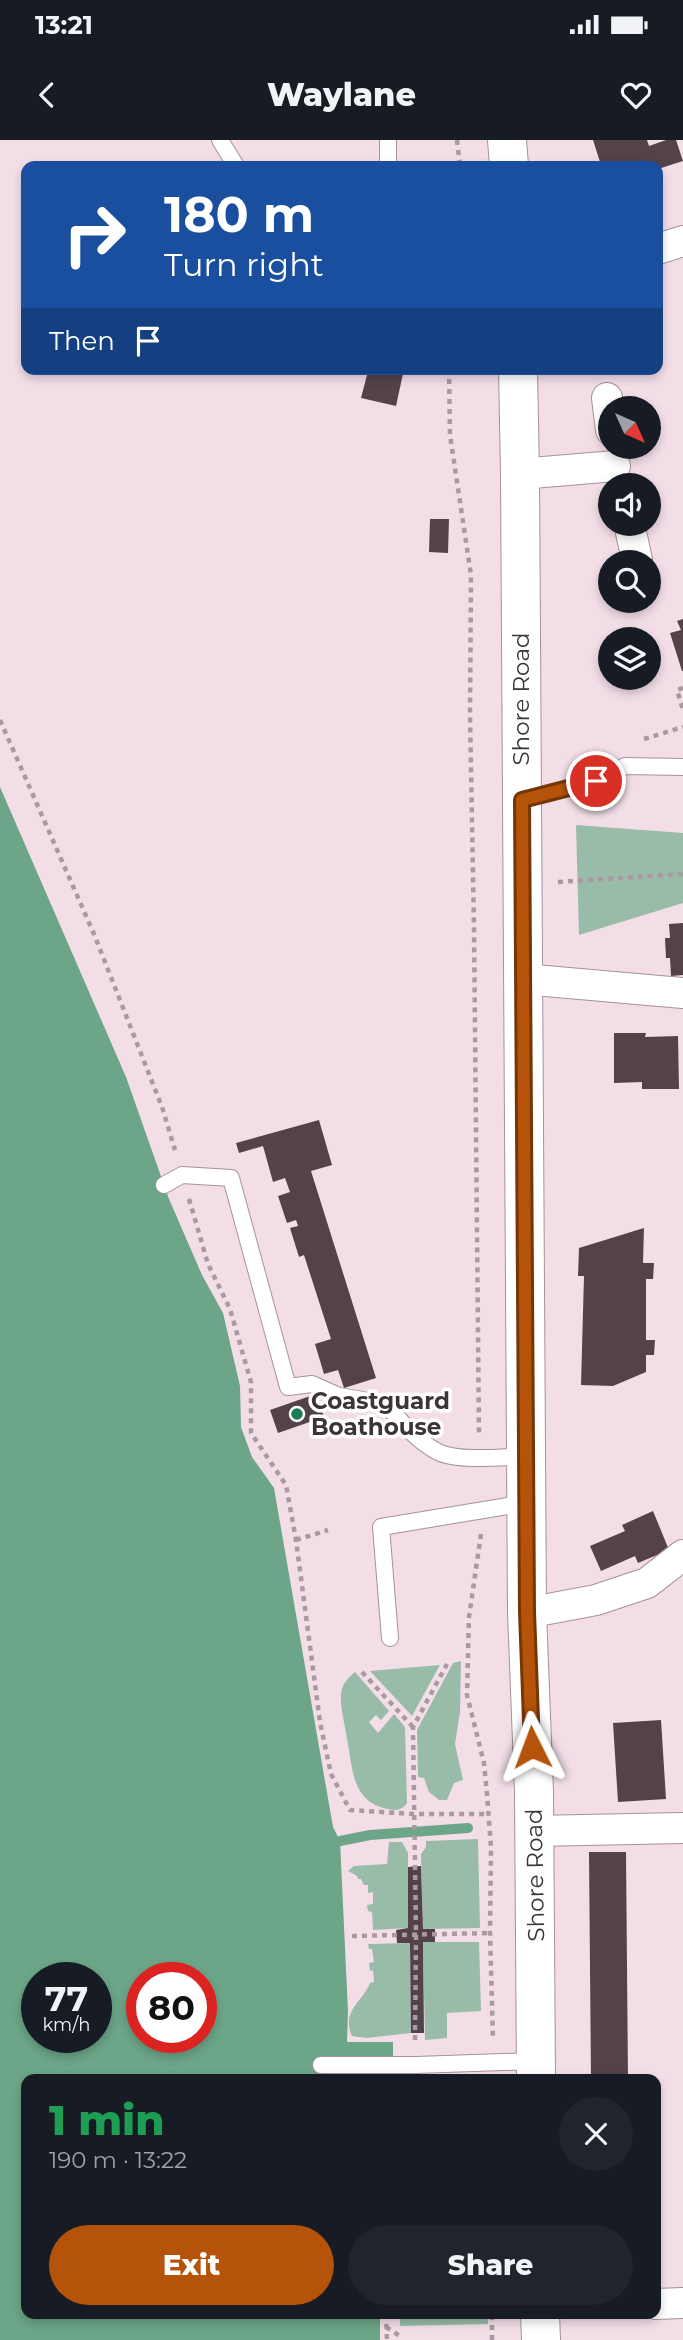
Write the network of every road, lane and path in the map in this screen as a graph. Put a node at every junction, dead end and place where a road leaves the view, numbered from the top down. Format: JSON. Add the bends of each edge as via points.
{"nodes":[{"id":1,"x":220,"y":140,"type":"edge"},
{"id":2,"x":388,"y":140,"type":"edge"},
{"id":3,"x":457,"y":140,"type":"edge"},
{"id":4,"x":507,"y":140,"type":"edge"},
{"id":5,"x":233,"y":161,"type":"edge"},
{"id":6,"x":388,"y":161,"type":"edge"},
{"id":7,"x":459,"y":161,"type":"edge"},
{"id":8,"x":509,"y":161,"type":"edge"},
{"id":9,"x":683,"y":241,"type":"edge"},
{"id":10,"x":663,"y":247,"type":"edge"},
{"id":11,"x":449,"y":375,"type":"edge"},
{"id":12,"x":518,"y":375,"type":"edge"},
{"id":13,"x":616,"y":466,"type":"edge"},
{"id":14,"x":520,"y":474,"type":"junction"},
{"id":15,"x":683,"y":688,"type":"edge"},
{"id":16,"x":683,"y":710,"type":"edge"},
{"id":17,"x":0,"y":720,"type":"edge"},
{"id":18,"x":683,"y":767,"type":"edge"},
{"id":19,"x":522,"y":800,"type":"junction"},
{"id":20,"x":683,"y":874,"type":"edge"},
{"id":21,"x":523,"y":884,"type":"junction"},
{"id":22,"x":523,"y":979,"type":"junction"},
{"id":23,"x":683,"y":993,"type":"edge"},
{"id":24,"x":182,"y":1175,"type":"junction"},
{"id":25,"x":164,"y":1185,"type":"dead end"},
{"id":26,"x":526,"y":1456,"type":"junction"},
{"id":27,"x":479,"y":1459,"type":"junction"},
{"id":28,"x":526,"y":1503,"type":"junction"},
{"id":29,"x":480,"y":1509,"type":"junction"},
{"id":30,"x":328,"y":1530,"type":"dead end"},
{"id":31,"x":296,"y":1540,"type":"junction"},
{"id":32,"x":683,"y":1555,"type":"edge"},
{"id":33,"x":527,"y":1612,"type":"junction"},
{"id":34,"x":390,"y":1638,"type":"dead end"},
{"id":35,"x":447,"y":1664,"type":"dead end"},
{"id":36,"x":362,"y":1672,"type":"dead end"},
{"id":37,"x":413,"y":1727,"type":"junction"},
{"id":38,"x":413,"y":1814,"type":"junction"},
{"id":39,"x":489,"y":1815,"type":"junction"},
{"id":40,"x":683,"y":1828,"type":"edge"},
{"id":41,"x":534,"y":1832,"type":"junction"},
{"id":42,"x":490,"y":1933,"type":"junction"},
{"id":43,"x":416,"y":1935,"type":"junction"},
{"id":44,"x":352,"y":1936,"type":"dead end"},
{"id":45,"x":494,"y":2062,"type":"junction"},
{"id":46,"x":321,"y":2065,"type":"dead end"},
{"id":47,"x":416,"y":2065,"type":"junction"},
{"id":48,"x":536,"y":2070,"type":"edge"},
{"id":49,"x":683,"y":2303,"type":"edge"},
{"id":50,"x":661,"y":2304,"type":"edge"},
{"id":51,"x":386,"y":2319,"type":"edge"},
{"id":52,"x":492,"y":2319,"type":"edge"},
{"id":53,"x":540,"y":2319,"type":"edge"},
{"id":54,"x":386,"y":2327,"type":"junction"},
{"id":55,"x":400,"y":2336,"type":"dead end"},
{"id":56,"x":387,"y":2340,"type":"edge"},
{"id":57,"x":492,"y":2340,"type":"edge"},
{"id":58,"x":541,"y":2340,"type":"edge"}],
"edges":[{"from":1,"to":5,"type":"lane"},
{"from":2,"to":6,"type":"lane"},
{"from":3,"to":7,"type":"path"},
{"from":4,"to":8,"type":"highway"},
{"from":9,"to":10,"type":"street"},
{"from":11,"to":27,"type":"path","via":[[450,435],[471,575]]},
{"from":12,"to":14,"type":"highway","name":"Shore Road"},
{"from":13,"to":14,"type":"street"},
{"from":14,"to":19,"type":"highway","name":"Shore Road"},
{"from":15,"to":16,"type":"path","via":[[677,690]]},
{"from":17,"to":24,"type":"path","via":[[94,934],[162,1107]]},
{"from":18,"to":19,"type":"lane","via":[[625,766],[596,781]]},
{"from":19,"to":21,"type":"highway","name":"Shore Road"},
{"from":20,"to":21,"type":"path"},
{"from":21,"to":22,"type":"highway","name":"Shore Road"},
{"from":22,"to":23,"type":"street"},
{"from":22,"to":26,"type":"highway","name":"Shore Road"},
{"from":24,"to":25,"type":"lane"},
{"from":24,"to":27,"type":"lane","via":[[231,1178],[288,1387],[312,1384],[339,1396],[386,1404],[407,1429],[440,1453]]},
{"from":24,"to":31,"type":"path","via":[[251,1382],[251,1433],[286,1485]]},
{"from":26,"to":27,"type":"lane"},
{"from":26,"to":28,"type":"highway","name":"Shore Road"},
{"from":28,"to":29,"type":"lane"},
{"from":28,"to":33,"type":"highway","name":"Shore Road"},
{"from":29,"to":34,"type":"lane","via":[[380,1527]]},
{"from":29,"to":39,"type":"path","via":[[467,1695],[484,1763]]},
{"from":30,"to":31,"type":"path"},
{"from":31,"to":38,"type":"path","via":[[331,1774],[350,1810]]},
{"from":32,"to":33,"type":"street","via":[[647,1583],[596,1600]]},
{"from":33,"to":41,"type":"highway","name":"Shore Road"},
{"from":35,"to":37,"type":"path"},
{"from":36,"to":37,"type":"path"},
{"from":37,"to":38,"type":"path"},
{"from":38,"to":39,"type":"path"},
{"from":38,"to":43,"type":"path"},
{"from":39,"to":42,"type":"path"},
{"from":40,"to":41,"type":"street"},
{"from":41,"to":48,"type":"highway","name":"Shore Road"},
{"from":42,"to":43,"type":"path"},
{"from":42,"to":45,"type":"path"},
{"from":43,"to":44,"type":"path"},
{"from":43,"to":47,"type":"path"},
{"from":45,"to":47,"type":"lane"},
{"from":45,"to":48,"type":"lane"},
{"from":46,"to":47,"type":"lane"},
{"from":49,"to":50,"type":"street"},
{"from":51,"to":54,"type":"path"},
{"from":52,"to":57,"type":"path"},
{"from":53,"to":58,"type":"highway"},
{"from":54,"to":55,"type":"path"},
{"from":54,"to":56,"type":"path"}]}
